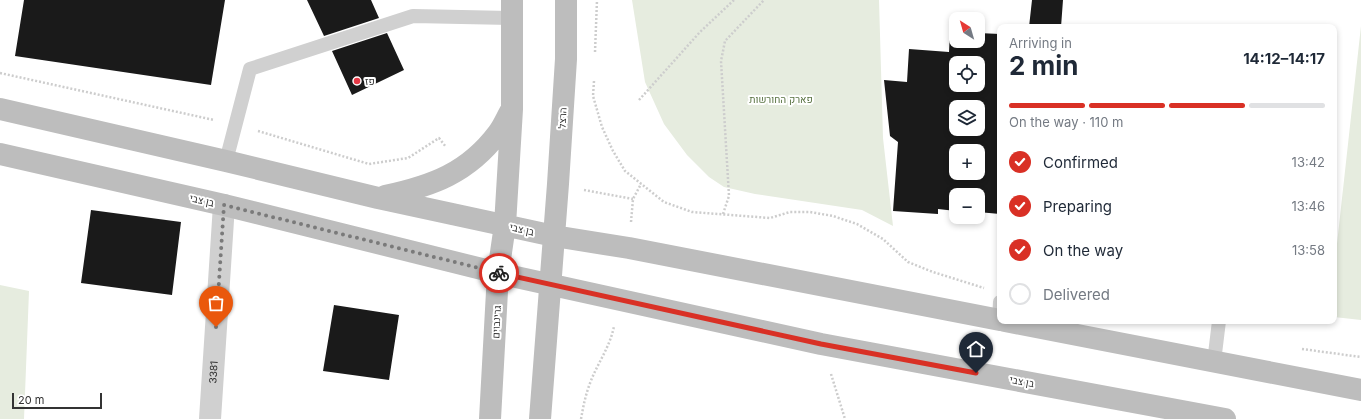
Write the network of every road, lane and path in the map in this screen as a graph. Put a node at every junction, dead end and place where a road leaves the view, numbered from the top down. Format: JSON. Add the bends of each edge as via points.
{"nodes":[{"id":1,"x":566,"y":0,"type":"edge"},
{"id":2,"x":597,"y":0,"type":"edge"},
{"id":3,"x":734,"y":0,"type":"edge"},
{"id":4,"x":764,"y":0,"type":"edge"},
{"id":5,"x":512,"y":9,"type":"edge"},
{"id":6,"x":595,"y":56,"type":"dead end"},
{"id":7,"x":0,"y":73,"type":"edge"},
{"id":8,"x":594,"y":80,"type":"dead end"},
{"id":9,"x":639,"y":100,"type":"dead end"},
{"id":10,"x":0,"y":109,"type":"edge"},
{"id":11,"x":512,"y":109,"type":"junction"},
{"id":12,"x":236,"y":124,"type":"junction"},
{"id":13,"x":0,"y":154,"type":"edge"},
{"id":14,"x":226,"y":161,"type":"junction"},
{"id":15,"x":462,"y":168,"type":"junction"},
{"id":16,"x":558,"y":184,"type":"junction"},
{"id":17,"x":378,"y":198,"type":"junction"},
{"id":18,"x":633,"y":199,"type":"dead end"},
{"id":19,"x":224,"y":205,"type":"junction"},
{"id":20,"x":723,"y":214,"type":"junction"},
{"id":21,"x":504,"y":225,"type":"junction"},
{"id":22,"x":554,"y":236,"type":"junction"},
{"id":23,"x":498,"y":272,"type":"junction"},
{"id":24,"x":552,"y":284,"type":"junction"},
{"id":25,"x":985,"y":288,"type":"dead end"},
{"id":26,"x":997,"y":315,"type":"edge"},
{"id":27,"x":1038,"y":324,"type":"edge"},
{"id":28,"x":1219,"y":324,"type":"edge"},
{"id":29,"x":821,"y":344,"type":"junction"},
{"id":30,"x":1214,"y":362,"type":"junction"},
{"id":31,"x":1361,"y":390,"type":"edge"},
{"id":32,"x":210,"y":419,"type":"edge"},
{"id":33,"x":490,"y":419,"type":"edge"},
{"id":34,"x":540,"y":419,"type":"edge"},
{"id":35,"x":845,"y":419,"type":"edge"},
{"id":36,"x":1225,"y":419,"type":"edge"}],
"edges":[{"from":1,"to":16,"type":"main road","name":"הרצל","via":[[566,59]]},
{"from":2,"to":6,"type":"path"},
{"from":3,"to":9,"type":"path","via":[[700,32]]},
{"from":4,"to":20,"type":"path","via":[[725,41],[721,61],[729,196]]},
{"from":5,"to":11,"type":"main road"},
{"from":5,"to":12,"type":"lane","via":[[413,16],[250,70]]},
{"from":7,"to":12,"type":"path"},
{"from":8,"to":20,"type":"path","via":[[593,96],[602,126],[625,171],[664,202],[692,212]]},
{"from":10,"to":14,"type":"main road","name":"בן צבי"},
{"from":11,"to":15,"type":"main road","via":[[498,133],[480,154]]},
{"from":11,"to":21,"type":"main road"},
{"from":12,"to":14,"type":"lane"},
{"from":12,"to":15,"type":"path","via":[[369,164],[408,158],[439,138]]},
{"from":13,"to":19,"type":"main road","name":"בן צבי"},
{"from":14,"to":17,"type":"main road","name":"בן צבי"},
{"from":15,"to":17,"type":"main road","via":[[412,190]]},
{"from":16,"to":18,"type":"path"},
{"from":16,"to":22,"type":"main road","name":"הרצל"},
{"from":17,"to":21,"type":"main road","name":"בן צבי"},
{"from":19,"to":23,"type":"main road","name":"בן צבי"},
{"from":19,"to":32,"type":"street","name":"3381"},
{"from":20,"to":25,"type":"path","via":[[770,218],[790,212],[810,212],[833,216],[857,224],[883,239],[908,262]]},
{"from":21,"to":22,"type":"main road","name":"בן צבי"},
{"from":21,"to":23,"type":"main road","name":"גרינבוים"},
{"from":22,"to":24,"type":"main road"},
{"from":22,"to":26,"type":"main road","name":"בן צבי"},
{"from":23,"to":24,"type":"main road","name":"בן צבי"},
{"from":23,"to":33,"type":"main road","name":"גרינבוים"},
{"from":24,"to":29,"type":"main road","name":"בן צבי"},
{"from":24,"to":34,"type":"main road"},
{"from":27,"to":30,"type":"main road","name":"בן צבי"},
{"from":28,"to":30,"type":"lane"},
{"from":29,"to":35,"type":"path"},
{"from":29,"to":36,"type":"main road","name":"בן צבי"},
{"from":30,"to":31,"type":"main road","name":"בן צבי"}]}
